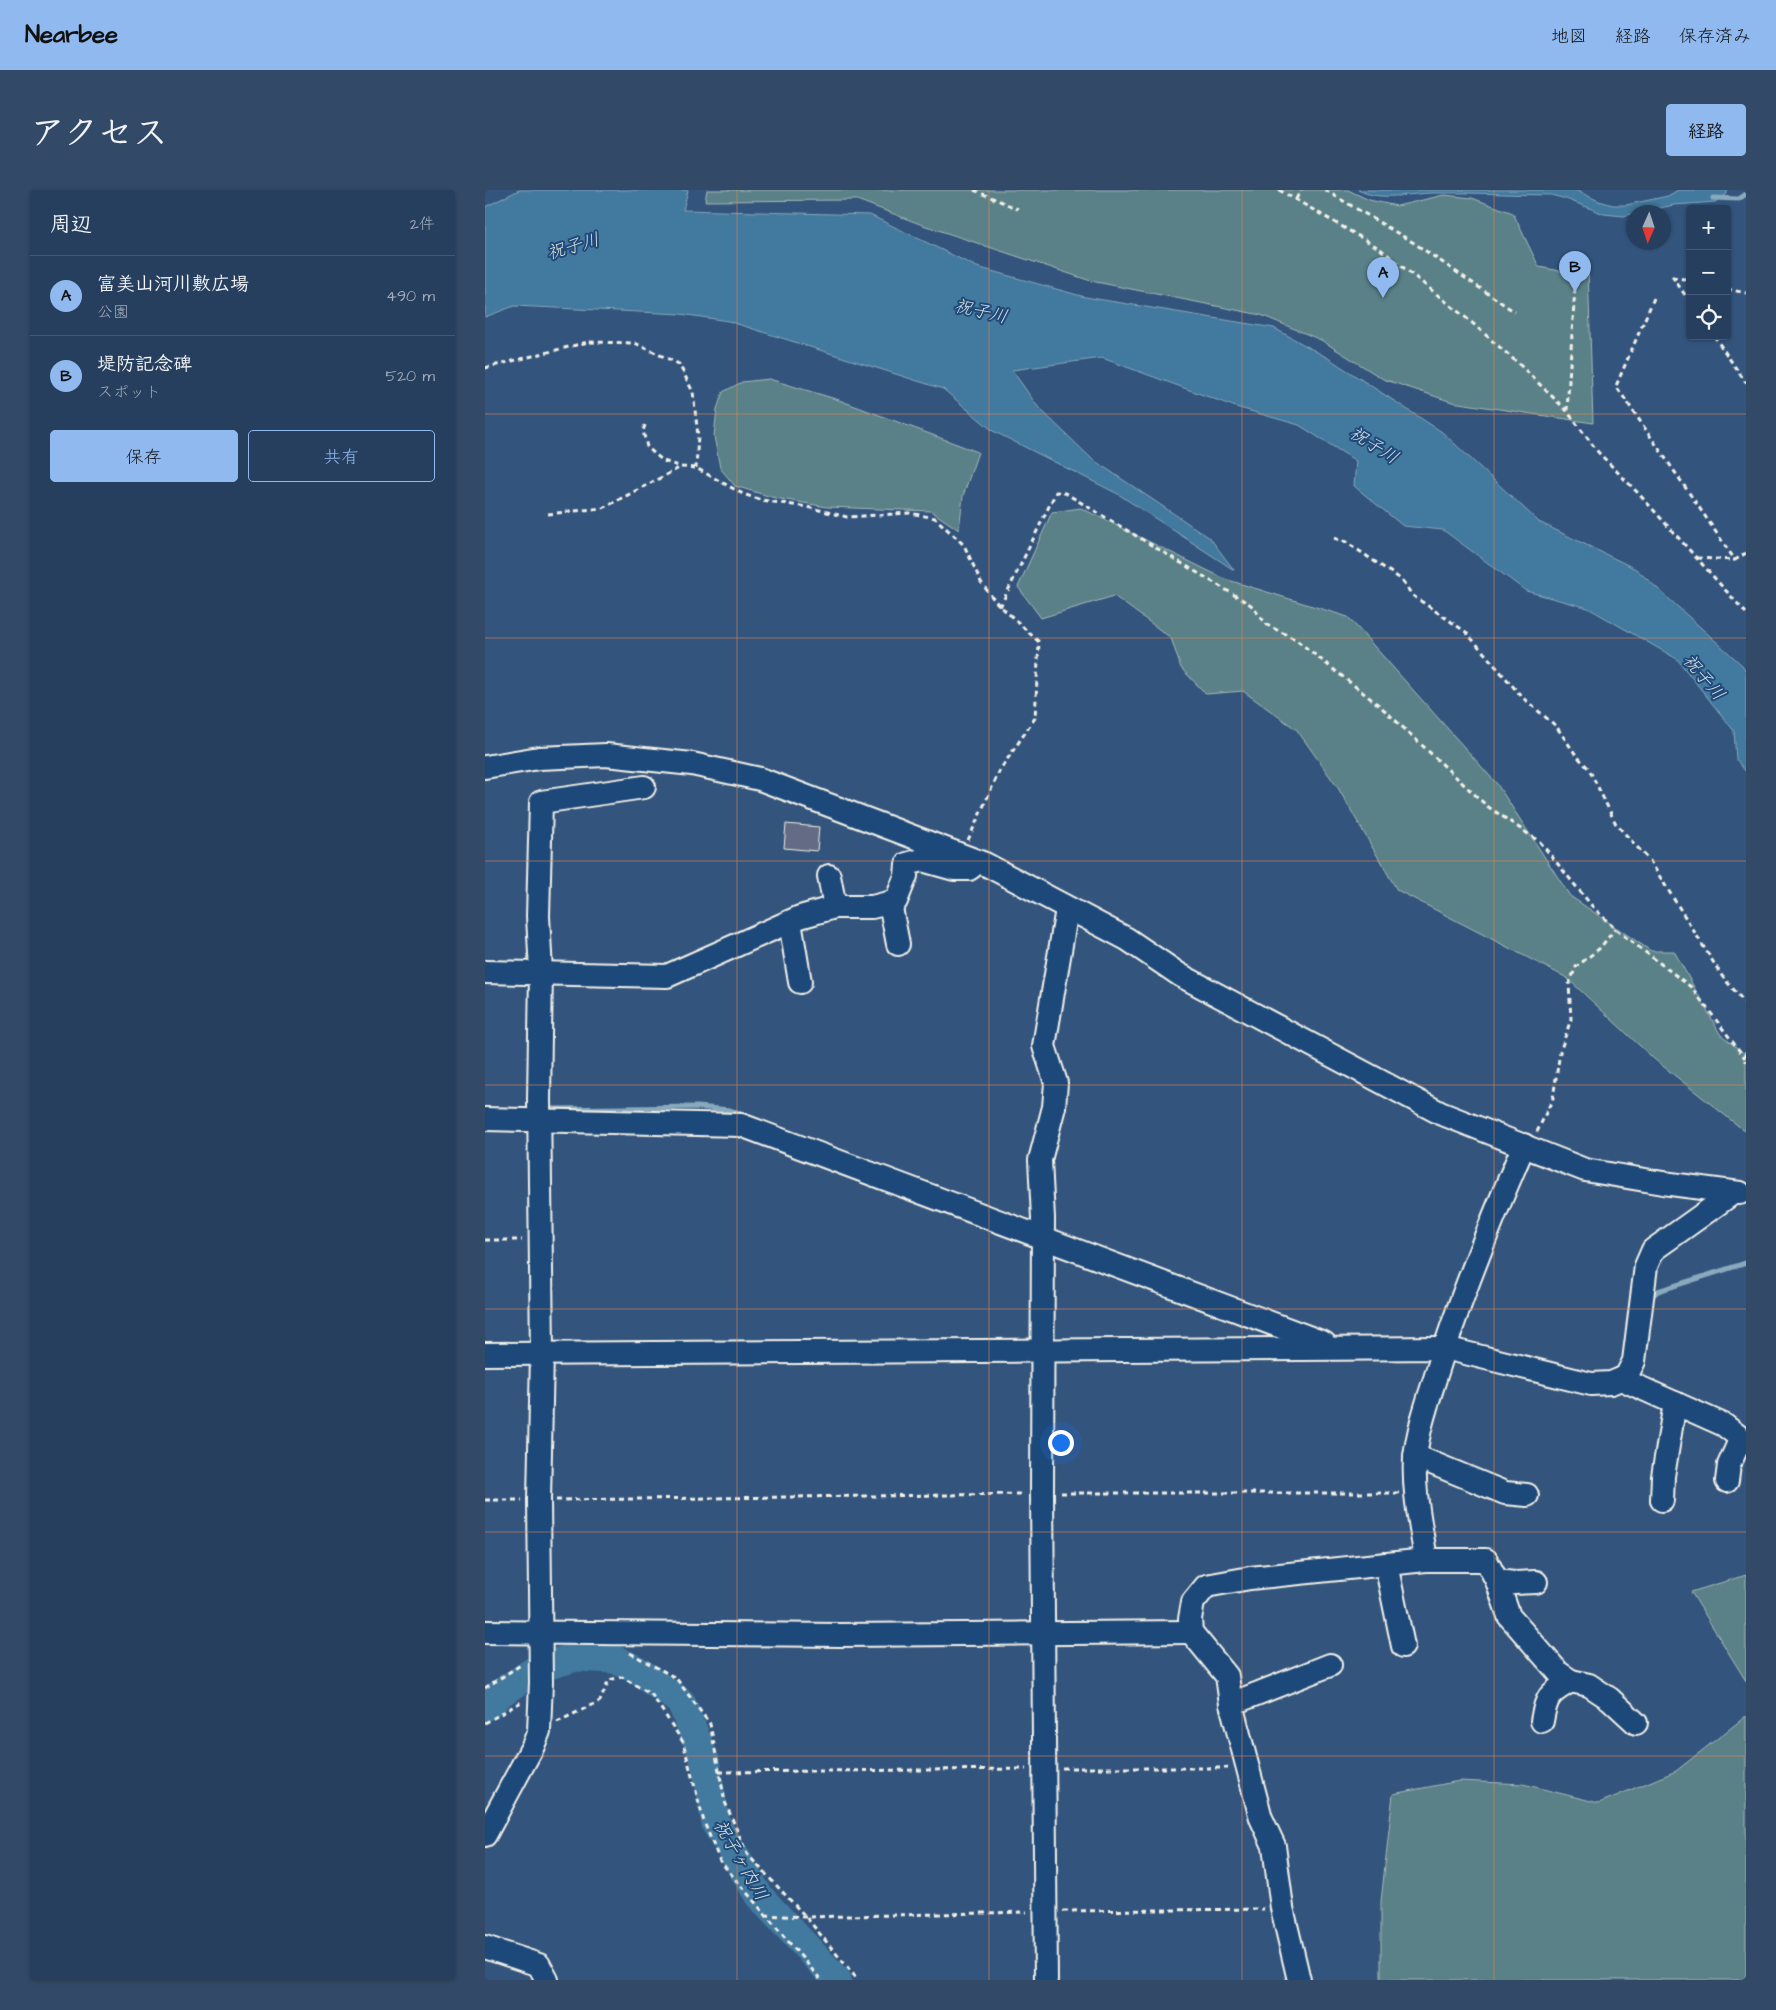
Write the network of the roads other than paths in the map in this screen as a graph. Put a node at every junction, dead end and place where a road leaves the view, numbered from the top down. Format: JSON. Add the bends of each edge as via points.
{"nodes":[{"id":1,"x":485,"y":767,"type":"edge"},
{"id":2,"x":643,"y":786,"type":"dead end"},
{"id":3,"x":969,"y":859,"type":"junction"},
{"id":4,"x":829,"y":876,"type":"dead end"},
{"id":5,"x":891,"y":903,"type":"junction"},
{"id":6,"x":835,"y":907,"type":"junction"},
{"id":7,"x":1067,"y":909,"type":"junction"},
{"id":8,"x":790,"y":922,"type":"junction"},
{"id":9,"x":898,"y":944,"type":"dead end"},
{"id":10,"x":485,"y":972,"type":"edge"},
{"id":11,"x":541,"y":972,"type":"junction"},
{"id":12,"x":800,"y":982,"type":"dead end"},
{"id":13,"x":485,"y":1119,"type":"edge"},
{"id":14,"x":539,"y":1119,"type":"junction"},
{"id":15,"x":1527,"y":1146,"type":"junction"},
{"id":16,"x":1739,"y":1193,"type":"edge"},
{"id":17,"x":1042,"y":1238,"type":"junction"},
{"id":18,"x":1335,"y":1347,"type":"junction"},
{"id":19,"x":1445,"y":1348,"type":"junction"},
{"id":20,"x":1044,"y":1350,"type":"junction"},
{"id":21,"x":542,"y":1353,"type":"junction"},
{"id":22,"x":485,"y":1354,"type":"edge"},
{"id":23,"x":1621,"y":1379,"type":"junction"},
{"id":24,"x":1675,"y":1403,"type":"junction"},
{"id":25,"x":1743,"y":1440,"type":"edge"},
{"id":26,"x":1415,"y":1456,"type":"junction"},
{"id":27,"x":1727,"y":1481,"type":"dead end"},
{"id":28,"x":1527,"y":1495,"type":"dead end"},
{"id":29,"x":1662,"y":1500,"type":"dead end"},
{"id":30,"x":1426,"y":1560,"type":"junction"},
{"id":31,"x":1386,"y":1564,"type":"junction"},
{"id":32,"x":1497,"y":1581,"type":"junction"},
{"id":33,"x":1536,"y":1582,"type":"dead end"},
{"id":34,"x":485,"y":1632,"type":"edge"},
{"id":35,"x":1191,"y":1632,"type":"junction"},
{"id":36,"x":1045,"y":1633,"type":"junction"},
{"id":37,"x":541,"y":1641,"type":"junction"},
{"id":38,"x":1403,"y":1646,"type":"dead end"},
{"id":39,"x":1330,"y":1665,"type":"dead end"},
{"id":40,"x":1571,"y":1681,"type":"junction"},
{"id":41,"x":1231,"y":1704,"type":"junction"},
{"id":42,"x":1542,"y":1721,"type":"dead end"},
{"id":43,"x":1636,"y":1723,"type":"dead end"},
{"id":44,"x":485,"y":1836,"type":"edge"},
{"id":45,"x":485,"y":1947,"type":"edge"},
{"id":46,"x":547,"y":1980,"type":"edge"},
{"id":47,"x":1046,"y":1980,"type":"edge"},
{"id":48,"x":1299,"y":1980,"type":"edge"}],
"edges":[{"from":1,"to":3,"type":"street","via":[[539,758],[606,755],[700,766],[760,779]]},
{"from":2,"to":11,"type":"street","via":[[541,802],[538,916]]},
{"from":3,"to":5,"type":"street","via":[[969,869],[954,869],[922,860],[907,864],[897,901]]},
{"from":3,"to":7,"type":"street"},
{"from":4,"to":6,"type":"street"},
{"from":5,"to":6,"type":"street","via":[[872,907]]},
{"from":5,"to":9,"type":"street"},
{"from":6,"to":8,"type":"street"},
{"from":7,"to":15,"type":"street","via":[[1127,939],[1180,975],[1441,1114]]},
{"from":7,"to":17,"type":"street","via":[[1044,1046],[1055,1082],[1054,1108],[1040,1160]]},
{"from":8,"to":11,"type":"street","via":[[667,976]]},
{"from":8,"to":12,"type":"street"},
{"from":10,"to":11,"type":"street"},
{"from":11,"to":14,"type":"street"},
{"from":13,"to":14,"type":"street"},
{"from":14,"to":17,"type":"street","via":[[741,1125]]},
{"from":14,"to":21,"type":"street"},
{"from":15,"to":16,"type":"street","via":[[1585,1170]]},
{"from":15,"to":19,"type":"street","via":[[1476,1257]]},
{"from":16,"to":23,"type":"street","via":[[1653,1250],[1646,1266],[1634,1361],[1626,1378]]},
{"from":17,"to":18,"type":"street"},
{"from":17,"to":20,"type":"street"},
{"from":18,"to":19,"type":"street"},
{"from":18,"to":20,"type":"street"},
{"from":19,"to":23,"type":"street","via":[[1591,1384]]},
{"from":19,"to":26,"type":"street","via":[[1422,1419]]},
{"from":20,"to":21,"type":"street"},
{"from":20,"to":36,"type":"street","via":[[1042,1493]]},
{"from":21,"to":22,"type":"street"},
{"from":21,"to":37,"type":"street"},
{"from":23,"to":24,"type":"street"},
{"from":24,"to":25,"type":"street","via":[[1724,1425]]},
{"from":24,"to":29,"type":"street"},
{"from":25,"to":27,"type":"street","via":[[1729,1465]]},
{"from":26,"to":28,"type":"street","via":[[1505,1493]]},
{"from":26,"to":30,"type":"street","via":[[1415,1493]]},
{"from":30,"to":31,"type":"street"},
{"from":30,"to":32,"type":"street","via":[[1486,1560]]},
{"from":31,"to":35,"type":"street","via":[[1206,1586],[1193,1602]]},
{"from":31,"to":38,"type":"street"},
{"from":32,"to":33,"type":"street"},
{"from":32,"to":40,"type":"street","via":[[1509,1616],[1559,1673]]},
{"from":34,"to":37,"type":"street"},
{"from":35,"to":36,"type":"street"},
{"from":35,"to":41,"type":"street","via":[[1227,1676]]},
{"from":36,"to":37,"type":"street"},
{"from":36,"to":47,"type":"street"},
{"from":37,"to":44,"type":"street","via":[[539,1731]]},
{"from":39,"to":41,"type":"street"},
{"from":40,"to":42,"type":"street","via":[[1553,1691]]},
{"from":40,"to":43,"type":"street","via":[[1589,1685]]},
{"from":41,"to":48,"type":"street","via":[[1261,1818],[1274,1846],[1282,1908]]},
{"from":45,"to":46,"type":"street","via":[[539,1964]]}]}
